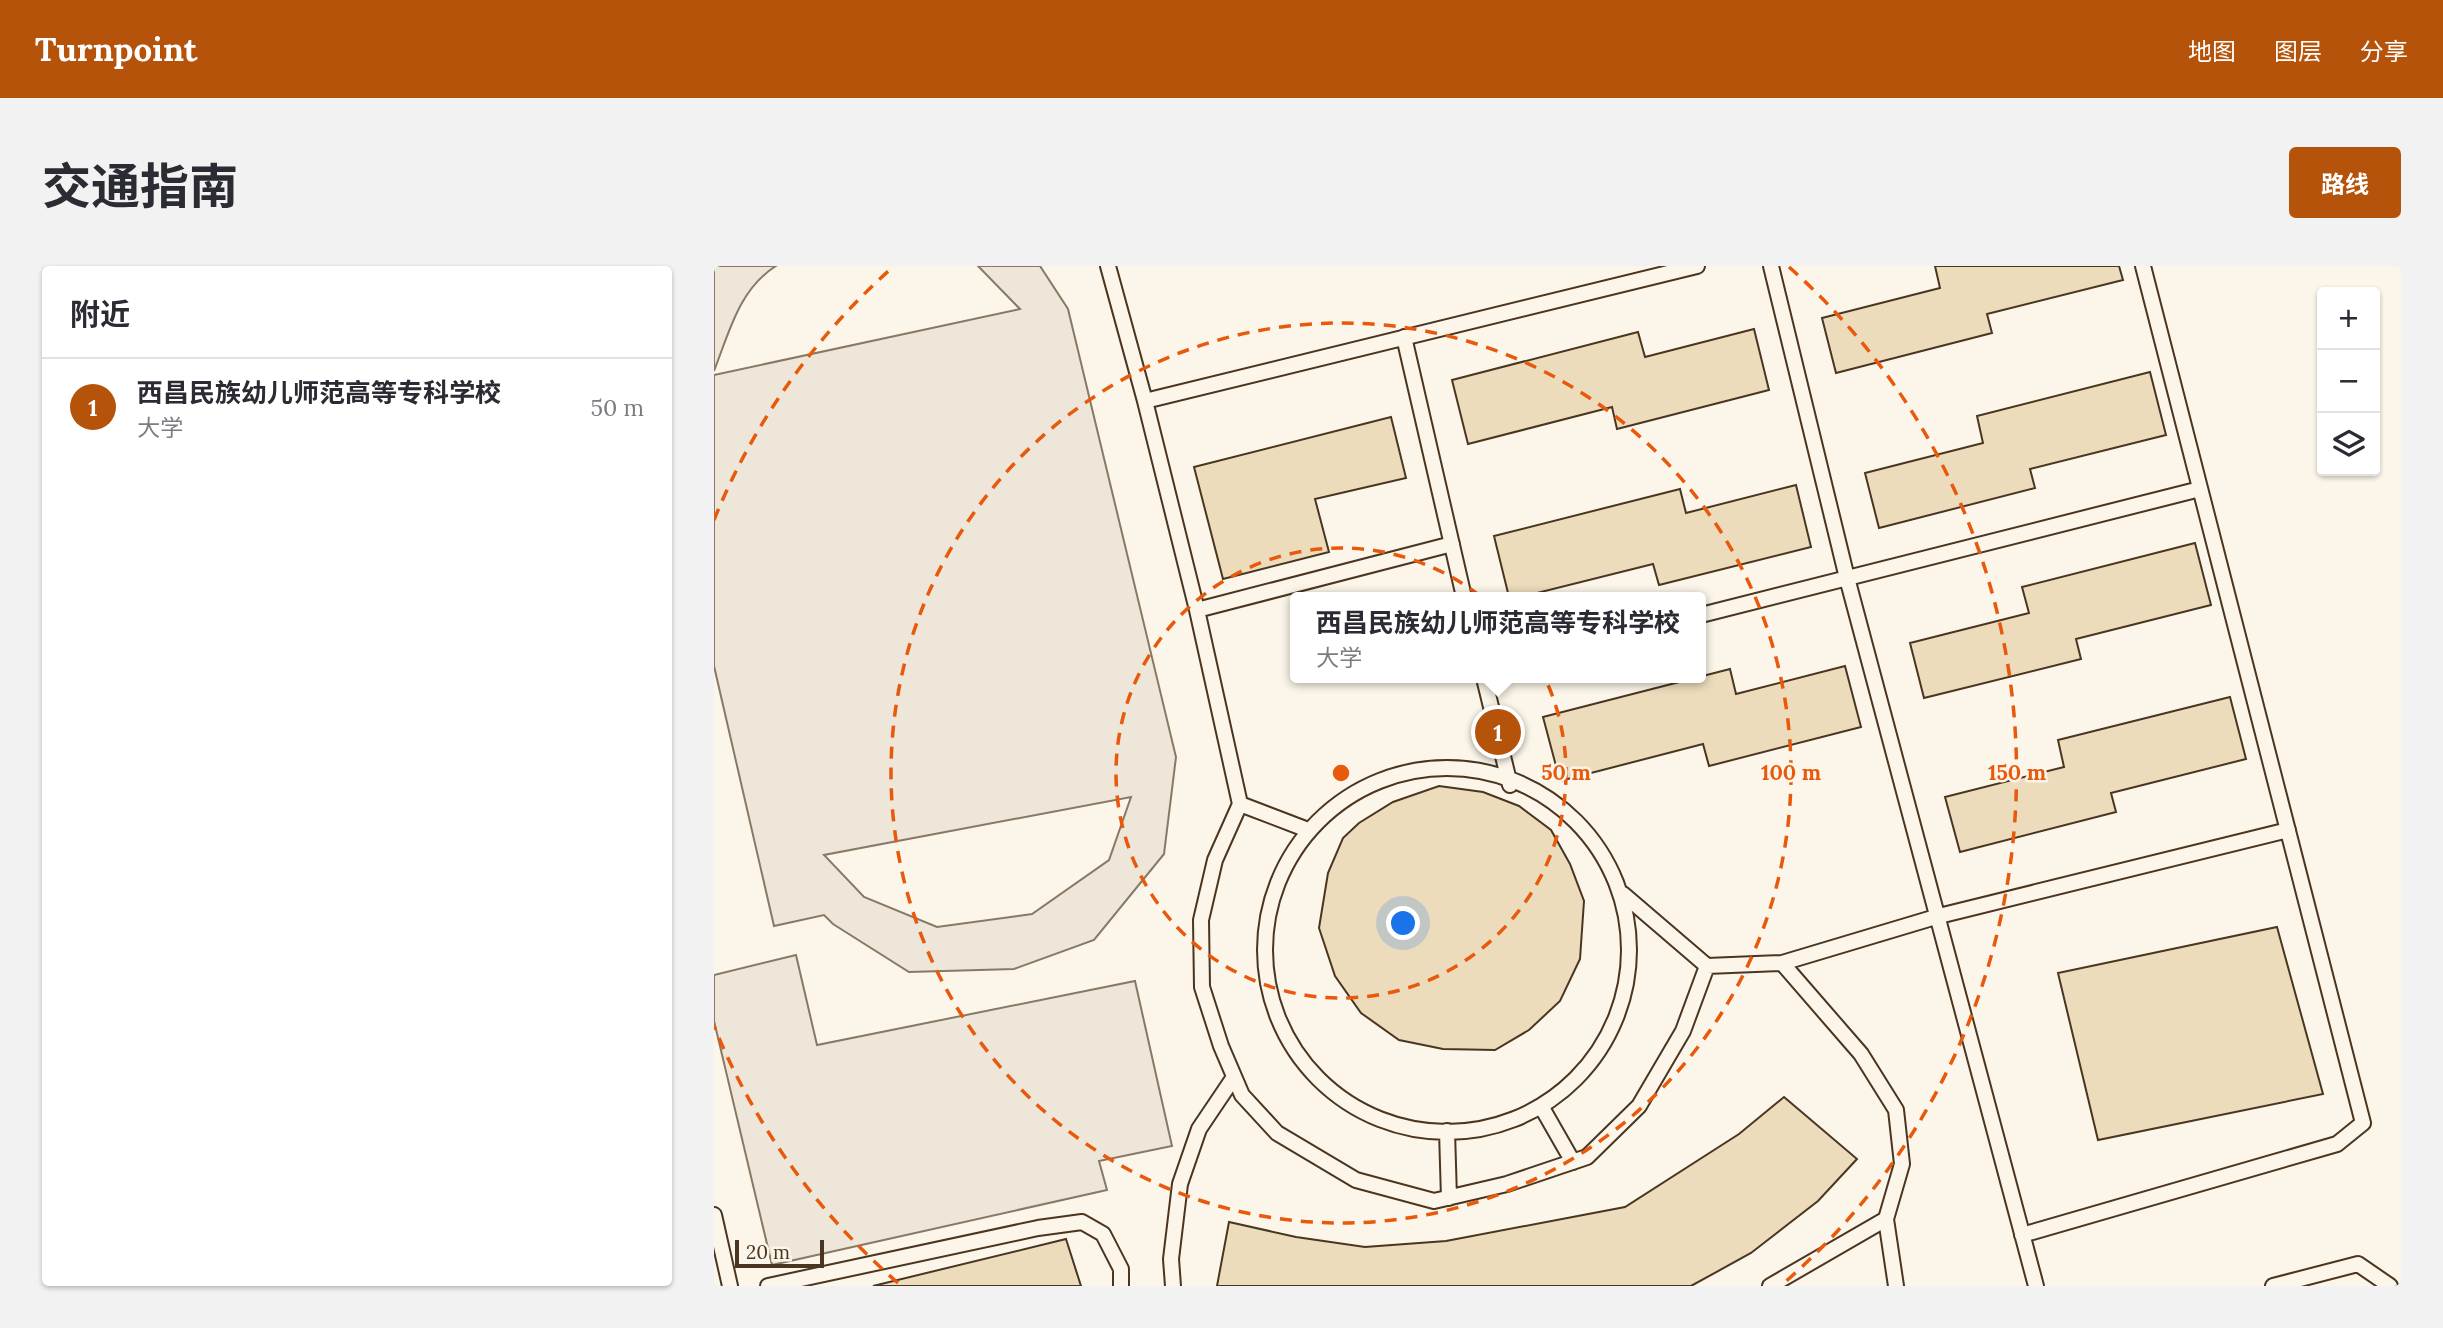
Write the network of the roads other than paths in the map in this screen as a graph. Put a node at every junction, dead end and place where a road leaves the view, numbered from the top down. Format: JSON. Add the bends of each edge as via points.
{"nodes":[{"id":1,"x":1108,"y":266,"type":"edge"},
{"id":2,"x":1697,"y":266,"type":"edge"},
{"id":3,"x":1771,"y":266,"type":"edge"},
{"id":4,"x":2143,"y":266,"type":"edge"},
{"id":5,"x":1404,"y":337,"type":"junction"},
{"id":6,"x":1145,"y":401,"type":"junction"},
{"id":7,"x":2200,"y":489,"type":"junction"},
{"id":8,"x":1451,"y":544,"type":"junction"},
{"id":9,"x":1847,"y":578,"type":"junction"},
{"id":10,"x":1463,"y":592,"type":"edge"},
{"id":11,"x":1197,"y":610,"type":"junction"},
{"id":12,"x":1706,"y":614,"type":"edge"},
{"id":13,"x":1485,"y":683,"type":"edge"},
{"id":14,"x":1510,"y":785,"type":"junction"},
{"id":15,"x":1240,"y":804,"type":"junction"},
{"id":16,"x":1308,"y":830,"type":"junction"},
{"id":17,"x":2288,"y":830,"type":"junction"},
{"id":18,"x":1623,"y":894,"type":"junction"},
{"id":19,"x":1939,"y":916,"type":"junction"},
{"id":20,"x":1782,"y":963,"type":"junction"},
{"id":21,"x":1707,"y":966,"type":"junction"},
{"id":22,"x":1234,"y":1077,"type":"junction"},
{"id":23,"x":1541,"y":1106,"type":"junction"},
{"id":24,"x":1447,"y":1131,"type":"junction"},
{"id":25,"x":1573,"y":1161,"type":"junction"},
{"id":26,"x":1449,"y":1198,"type":"junction"},
{"id":27,"x":714,"y":1215,"type":"edge"},
{"id":28,"x":1885,"y":1219,"type":"junction"},
{"id":29,"x":2022,"y":1236,"type":"junction"},
{"id":30,"x":730,"y":1286,"type":"edge"},
{"id":31,"x":768,"y":1286,"type":"edge"},
{"id":32,"x":1121,"y":1286,"type":"edge"},
{"id":33,"x":1173,"y":1286,"type":"edge"},
{"id":34,"x":1770,"y":1286,"type":"edge"},
{"id":35,"x":1896,"y":1286,"type":"edge"},
{"id":36,"x":2036,"y":1286,"type":"edge"},
{"id":37,"x":2273,"y":1286,"type":"edge"},
{"id":38,"x":2390,"y":1286,"type":"edge"}],
"edges":[{"from":1,"to":6,"type":"lane"},
{"from":2,"to":5,"type":"lane"},
{"from":3,"to":9,"type":"lane"},
{"from":4,"to":7,"type":"lane"},
{"from":5,"to":6,"type":"lane"},
{"from":5,"to":8,"type":"lane"},
{"from":6,"to":11,"type":"lane"},
{"from":7,"to":9,"type":"lane"},
{"from":7,"to":17,"type":"lane"},
{"from":8,"to":10,"type":"lane"},
{"from":8,"to":11,"type":"lane"},
{"from":9,"to":12,"type":"lane"},
{"from":9,"to":19,"type":"lane"},
{"from":11,"to":15,"type":"lane"},
{"from":13,"to":14,"type":"lane"},
{"from":14,"to":16,"type":"lane","via":[[1471,770],[1403,772],[1356,787]]},
{"from":14,"to":18,"type":"lane","via":[[1569,808],[1603,844]]},
{"from":15,"to":16,"type":"lane"},
{"from":15,"to":22,"type":"lane","via":[[1215,860],[1201,920],[1202,987]]},
{"from":16,"to":24,"type":"lane","via":[[1285,867],[1270,907],[1264,952],[1278,1019],[1304,1068],[1357,1114],[1406,1127]]},
{"from":17,"to":19,"type":"lane"},
{"from":17,"to":29,"type":"lane","via":[[2363,1123],[2337,1144]]},
{"from":18,"to":21,"type":"lane"},
{"from":18,"to":23,"type":"lane","via":[[1631,939],[1624,990],[1611,1030],[1591,1068]]},
{"from":19,"to":20,"type":"lane"},
{"from":19,"to":29,"type":"lane"},
{"from":20,"to":21,"type":"lane"},
{"from":20,"to":28,"type":"lane","via":[[1861,1054],[1896,1110],[1902,1164]]},
{"from":21,"to":25,"type":"lane","via":[[1683,1031],[1639,1106],[1587,1157]]},
{"from":22,"to":26,"type":"lane","via":[[1242,1095],[1277,1133],[1356,1180],[1434,1202]]},
{"from":22,"to":33,"type":"lane","via":[[1199,1129],[1180,1184],[1171,1259]]},
{"from":23,"to":24,"type":"lane","via":[[1479,1128]]},
{"from":23,"to":25,"type":"lane"},
{"from":24,"to":26,"type":"lane"},
{"from":25,"to":26,"type":"lane","via":[[1507,1185]]},
{"from":27,"to":30,"type":"lane"},
{"from":28,"to":34,"type":"lane"},
{"from":28,"to":35,"type":"lane"},
{"from":29,"to":36,"type":"lane"},
{"from":31,"to":32,"type":"lane","via":[[1082,1222],[1103,1234],[1121,1269]]},
{"from":37,"to":38,"type":"lane","via":[[2358,1264]]}]}
